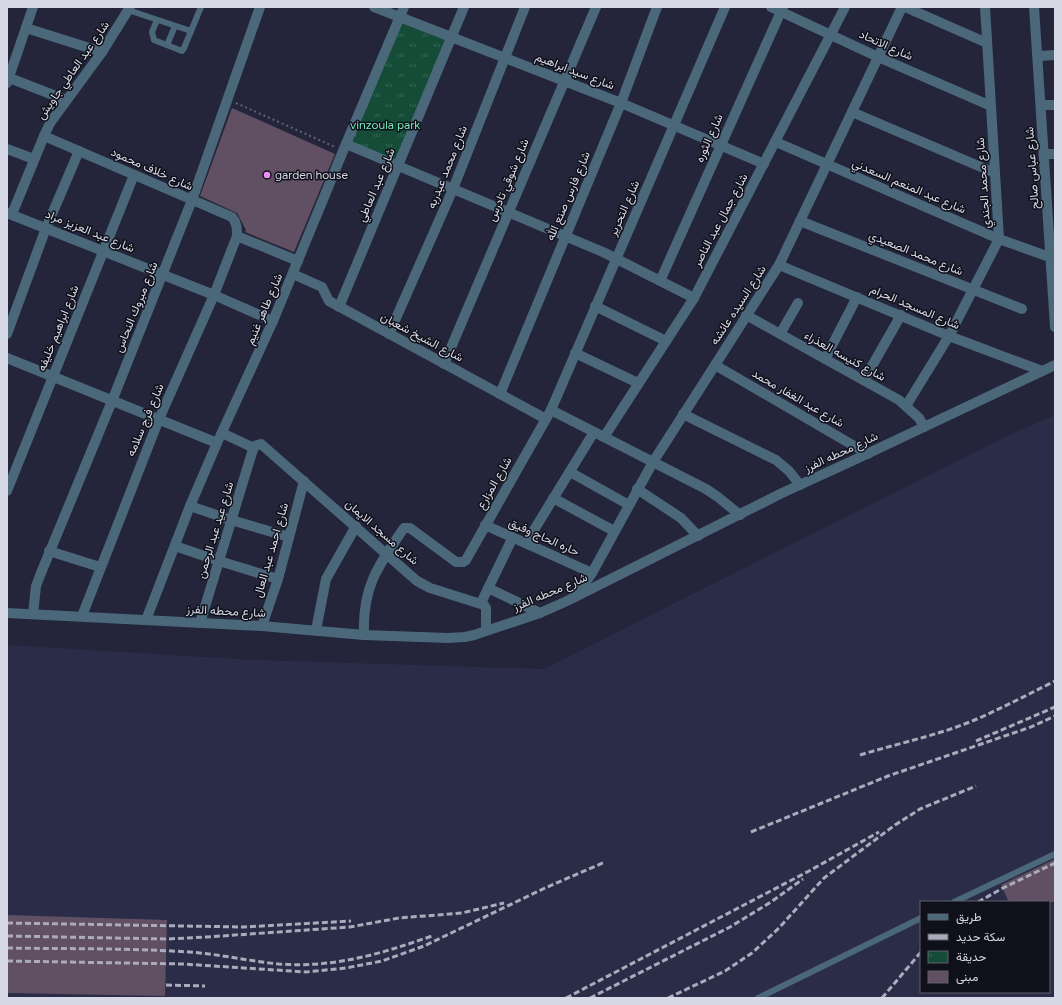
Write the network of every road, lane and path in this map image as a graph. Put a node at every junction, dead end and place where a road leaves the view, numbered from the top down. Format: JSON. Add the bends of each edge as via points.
{"nodes":[{"id":1,"x":33,"y":7,"type":"edge"},
{"id":2,"x":201,"y":7,"type":"edge"},
{"id":3,"x":260,"y":7,"type":"edge"},
{"id":4,"x":374,"y":7,"type":"edge"},
{"id":5,"x":464,"y":7,"type":"edge"},
{"id":6,"x":525,"y":7,"type":"edge"},
{"id":7,"x":596,"y":7,"type":"edge"},
{"id":8,"x":658,"y":7,"type":"edge"},
{"id":9,"x":725,"y":7,"type":"edge"},
{"id":10,"x":771,"y":7,"type":"edge"},
{"id":11,"x":845,"y":7,"type":"edge"},
{"id":12,"x":902,"y":7,"type":"edge"},
{"id":13,"x":905,"y":7,"type":"edge"},
{"id":14,"x":985,"y":7,"type":"edge"},
{"id":15,"x":1034,"y":7,"type":"edge"},
{"id":16,"x":129,"y":8,"type":"edge"},
{"id":17,"x":782,"y":9,"type":"edge"},
{"id":18,"x":402,"y":12,"type":"edge"},
{"id":19,"x":157,"y":20,"type":"junction"},
{"id":20,"x":175,"y":26,"type":"junction"},
{"id":21,"x":26,"y":28,"type":"junction"},
{"id":22,"x":191,"y":31,"type":"junction"},
{"id":23,"x":831,"y":35,"type":"junction"},
{"id":24,"x":452,"y":36,"type":"junction"},
{"id":25,"x":987,"y":43,"type":"junction"},
{"id":26,"x":167,"y":46,"type":"junction"},
{"id":27,"x":102,"y":52,"type":"junction"},
{"id":28,"x":1038,"y":56,"type":"junction"},
{"id":29,"x":1055,"y":56,"type":"edge"},
{"id":30,"x":505,"y":57,"type":"junction"},
{"id":31,"x":878,"y":57,"type":"junction"},
{"id":32,"x":8,"y":79,"type":"edge"},
{"id":33,"x":565,"y":80,"type":"junction"},
{"id":34,"x":228,"y":99,"type":"junction"},
{"id":35,"x":66,"y":100,"type":"junction"},
{"id":36,"x":621,"y":103,"type":"junction"},
{"id":37,"x":1041,"y":104,"type":"junction"},
{"id":38,"x":1055,"y":105,"type":"edge"},
{"id":39,"x":991,"y":106,"type":"junction"},
{"id":40,"x":852,"y":112,"type":"junction"},
{"id":41,"x":674,"y":124,"type":"junction"},
{"id":42,"x":44,"y":136,"type":"junction"},
{"id":43,"x":776,"y":142,"type":"junction"},
{"id":44,"x":721,"y":145,"type":"junction"},
{"id":45,"x":344,"y":148,"type":"junction"},
{"id":46,"x":7,"y":149,"type":"edge"},
{"id":47,"x":79,"y":151,"type":"junction"},
{"id":48,"x":1044,"y":154,"type":"junction"},
{"id":49,"x":1055,"y":154,"type":"edge"},
{"id":50,"x":34,"y":159,"type":"junction"},
{"id":51,"x":764,"y":164,"type":"junction"},
{"id":52,"x":827,"y":165,"type":"junction"},
{"id":53,"x":398,"y":166,"type":"junction"},
{"id":54,"x":996,"y":173,"type":"junction"},
{"id":55,"x":134,"y":175,"type":"junction"},
{"id":56,"x":453,"y":189,"type":"junction"},
{"id":57,"x":192,"y":200,"type":"junction"},
{"id":58,"x":1051,"y":202,"type":"edge"},
{"id":59,"x":508,"y":213,"type":"junction"},
{"id":60,"x":9,"y":214,"type":"edge"},
{"id":61,"x":800,"y":221,"type":"junction"},
{"id":62,"x":46,"y":228,"type":"junction"},
{"id":63,"x":237,"y":236,"type":"junction"},
{"id":64,"x":565,"y":237,"type":"junction"},
{"id":65,"x":999,"y":239,"type":"junction"},
{"id":66,"x":103,"y":251,"type":"junction"},
{"id":67,"x":1053,"y":258,"type":"edge"},
{"id":68,"x":616,"y":259,"type":"junction"},
{"id":69,"x":298,"y":262,"type":"junction"},
{"id":70,"x":780,"y":265,"type":"junction"},
{"id":71,"x":162,"y":274,"type":"junction"},
{"id":72,"x":293,"y":274,"type":"junction"},
{"id":73,"x":660,"y":281,"type":"junction"},
{"id":74,"x":973,"y":290,"type":"junction"},
{"id":75,"x":214,"y":295,"type":"junction"},
{"id":76,"x":857,"y":297,"type":"junction"},
{"id":77,"x":694,"y":298,"type":"junction"},
{"id":78,"x":798,"y":302,"type":"dead end"},
{"id":79,"x":596,"y":306,"type":"junction"},
{"id":80,"x":339,"y":307,"type":"junction"},
{"id":81,"x":1022,"y":310,"type":"dead end"},
{"id":82,"x":746,"y":315,"type":"junction"},
{"id":83,"x":901,"y":315,"type":"junction"},
{"id":84,"x":273,"y":321,"type":"junction"},
{"id":85,"x":1055,"y":328,"type":"edge"},
{"id":86,"x":7,"y":334,"type":"edge"},
{"id":87,"x":389,"y":334,"type":"junction"},
{"id":88,"x":780,"y":334,"type":"junction"},
{"id":89,"x":949,"y":336,"type":"junction"},
{"id":90,"x":666,"y":341,"type":"junction"},
{"id":91,"x":575,"y":353,"type":"junction"},
{"id":92,"x":7,"y":358,"type":"edge"},
{"id":93,"x":824,"y":359,"type":"junction"},
{"id":94,"x":444,"y":364,"type":"junction"},
{"id":95,"x":715,"y":365,"type":"junction"},
{"id":96,"x":1055,"y":365,"type":"edge"},
{"id":97,"x":1042,"y":371,"type":"junction"},
{"id":98,"x":53,"y":377,"type":"junction"},
{"id":99,"x":864,"y":380,"type":"junction"},
{"id":100,"x":638,"y":384,"type":"junction"},
{"id":101,"x":500,"y":394,"type":"junction"},
{"id":102,"x":112,"y":401,"type":"junction"},
{"id":103,"x":906,"y":406,"type":"junction"},
{"id":104,"x":548,"y":414,"type":"junction"},
{"id":105,"x":683,"y":414,"type":"junction"},
{"id":106,"x":159,"y":419,"type":"junction"},
{"id":107,"x":924,"y":427,"type":"junction"},
{"id":108,"x":594,"y":432,"type":"junction"},
{"id":109,"x":222,"y":433,"type":"junction"},
{"id":110,"x":604,"y":437,"type":"junction"},
{"id":111,"x":217,"y":443,"type":"junction"},
{"id":112,"x":254,"y":447,"type":"junction"},
{"id":113,"x":868,"y":454,"type":"junction"},
{"id":114,"x":653,"y":462,"type":"junction"},
{"id":115,"x":570,"y":472,"type":"junction"},
{"id":116,"x":304,"y":481,"type":"junction"},
{"id":117,"x":800,"y":485,"type":"junction"},
{"id":118,"x":637,"y":489,"type":"junction"},
{"id":119,"x":7,"y":491,"type":"edge"},
{"id":120,"x":553,"y":498,"type":"junction"},
{"id":121,"x":629,"y":505,"type":"junction"},
{"id":122,"x":190,"y":506,"type":"junction"},
{"id":123,"x":740,"y":515,"type":"junction"},
{"id":124,"x":231,"y":520,"type":"junction"},
{"id":125,"x":485,"y":525,"type":"junction"},
{"id":126,"x":356,"y":526,"type":"junction"},
{"id":127,"x":614,"y":532,"type":"junction"},
{"id":128,"x":698,"y":536,"type":"junction"},
{"id":129,"x":513,"y":537,"type":"junction"},
{"id":130,"x":289,"y":538,"type":"junction"},
{"id":131,"x":526,"y":543,"type":"junction"},
{"id":132,"x":175,"y":546,"type":"junction"},
{"id":133,"x":49,"y":551,"type":"junction"},
{"id":134,"x":386,"y":554,"type":"junction"},
{"id":135,"x":218,"y":561,"type":"junction"},
{"id":136,"x":100,"y":567,"type":"junction"},
{"id":137,"x":592,"y":573,"type":"junction"},
{"id":138,"x":278,"y":579,"type":"junction"},
{"id":139,"x":488,"y":588,"type":"junction"},
{"id":140,"x":567,"y":601,"type":"junction"},
{"id":141,"x":481,"y":603,"type":"junction"},
{"id":142,"x":7,"y":613,"type":"edge"},
{"id":143,"x":540,"y":613,"type":"junction"},
{"id":144,"x":32,"y":614,"type":"junction"},
{"id":145,"x":82,"y":616,"type":"junction"},
{"id":146,"x":146,"y":620,"type":"junction"},
{"id":147,"x":200,"y":623,"type":"junction"},
{"id":148,"x":262,"y":626,"type":"junction"},
{"id":149,"x":316,"y":630,"type":"junction"},
{"id":150,"x":486,"y":631,"type":"junction"},
{"id":151,"x":364,"y":635,"type":"junction"},
{"id":152,"x":1055,"y":854,"type":"edge"},
{"id":153,"x":956,"y":901,"type":"edge"},
{"id":154,"x":920,"y":918,"type":"edge"},
{"id":155,"x":758,"y":998,"type":"edge"}],
"edges":[{"from":1,"to":21,"type":"street"},
{"from":2,"to":22,"type":"lane"},
{"from":3,"to":34,"type":"street","name":"شارع مبروك النحاس"},
{"from":4,"to":18,"type":"street","name":"شارع سيد ابراهيم"},
{"from":5,"to":24,"type":"street","name":"شارع عبد العاطي"},
{"from":6,"to":30,"type":"street","name":"شارع محمد عبدربه"},
{"from":7,"to":33,"type":"street","name":"شارع شوقي تادرس"},
{"from":8,"to":36,"type":"street","name":"شارع فارس صنع الله"},
{"from":9,"to":41,"type":"street","name":"شارع التحرير"},
{"from":10,"to":17,"type":"street","name":"شارع الاتحاد"},
{"from":11,"to":23,"type":"street","name":"شارع جمال عبد الناصر"},
{"from":12,"to":31,"type":"street","name":"شارع السيده عائشه"},
{"from":13,"to":25,"type":"street"},
{"from":14,"to":25,"type":"street","name":"شارع محمد الجندي"},
{"from":15,"to":28,"type":"street","name":"شارع عباس صالح"},
{"from":16,"to":19,"type":"lane"},
{"from":16,"to":27,"type":"street","name":"شارع عبد العاطي جاويش"},
{"from":17,"to":23,"type":"street","name":"شارع الاتحاد"},
{"from":17,"to":44,"type":"street","name":"شارع الثوره"},
{"from":18,"to":24,"type":"street","name":"شارع سيد ابراهيم"},
{"from":18,"to":45,"type":"street","name":"شارع طاهر غنيم"},
{"from":19,"to":20,"type":"lane"},
{"from":19,"to":26,"type":"lane","via":[[152,38]]},
{"from":20,"to":22,"type":"lane"},
{"from":20,"to":26,"type":"lane"},
{"from":21,"to":27,"type":"street"},
{"from":21,"to":32,"type":"street"},
{"from":22,"to":26,"type":"lane","via":[[183,50]]},
{"from":23,"to":31,"type":"street","name":"شارع الاتحاد"},
{"from":23,"to":43,"type":"street","name":"شارع جمال عبد الناصر"},
{"from":24,"to":30,"type":"street","name":"شارع سيد ابراهيم"},
{"from":24,"to":53,"type":"street","name":"شارع عبد العاطي"},
{"from":25,"to":39,"type":"street","name":"شارع محمد الجندي"},
{"from":27,"to":35,"type":"street","name":"شارع عبد العاطي جاويش"},
{"from":28,"to":29,"type":"street"},
{"from":28,"to":37,"type":"street","name":"شارع عباس صالح"},
{"from":30,"to":33,"type":"street","name":"شارع سيد ابراهيم"},
{"from":30,"to":56,"type":"street","name":"شارع محمد عبدربه"},
{"from":31,"to":39,"type":"street","name":"شارع الاتحاد"},
{"from":31,"to":40,"type":"street","name":"شارع السيده عائشه"},
{"from":32,"to":35,"type":"street"},
{"from":33,"to":36,"type":"street","name":"شارع سيد ابراهيم"},
{"from":33,"to":59,"type":"street","name":"شارع شوقي تادرس"},
{"from":34,"to":45,"type":"path"},
{"from":34,"to":57,"type":"street","name":"شارع مبروك النحاس"},
{"from":35,"to":42,"type":"street","name":"شارع عبد العاطي جاويش"},
{"from":36,"to":41,"type":"street","name":"شارع سيد ابراهيم"},
{"from":36,"to":64,"type":"street","name":"شارع فارس صنع الله"},
{"from":37,"to":38,"type":"street"},
{"from":37,"to":48,"type":"street","name":"شارع عباس صالح"},
{"from":39,"to":54,"type":"street","name":"شارع محمد الجندي"},
{"from":40,"to":52,"type":"street","name":"شارع السيده عائشه"},
{"from":40,"to":54,"type":"street"},
{"from":41,"to":44,"type":"street","name":"شارع سيد ابراهيم"},
{"from":41,"to":68,"type":"street","name":"شارع التحرير"},
{"from":42,"to":47,"type":"street","name":"شارع خلاف محمود"},
{"from":42,"to":50,"type":"street","name":"شارع عبد العاطي جاويش"},
{"from":43,"to":51,"type":"street","name":"شارع جمال عبد الناصر"},
{"from":43,"to":52,"type":"street","name":"شارع عبد المنعم السعدني"},
{"from":44,"to":51,"type":"street","name":"شارع سيد ابراهيم"},
{"from":44,"to":73,"type":"street","name":"شارع الثوره"},
{"from":45,"to":53,"type":"street"},
{"from":45,"to":69,"type":"street","name":"شارع طاهر غنيم"},
{"from":46,"to":50,"type":"street"},
{"from":47,"to":55,"type":"street","name":"شارع خلاف محمود"},
{"from":47,"to":62,"type":"street"},
{"from":48,"to":49,"type":"street"},
{"from":48,"to":58,"type":"street","name":"شارع عباس صالح"},
{"from":50,"to":60,"type":"street","name":"شارع عبد العاطي جاويش"},
{"from":51,"to":77,"type":"street","name":"شارع جمال عبد الناصر"},
{"from":52,"to":61,"type":"street","name":"شارع السيده عائشه"},
{"from":52,"to":65,"type":"street","name":"شارع عبد المنعم السعدني"},
{"from":53,"to":56,"type":"street"},
{"from":53,"to":80,"type":"street","name":"شارع عبد العاطي"},
{"from":54,"to":65,"type":"street","name":"شارع محمد الجندي"},
{"from":55,"to":57,"type":"street","name":"شارع خلاف محمود"},
{"from":55,"to":66,"type":"street","name":"شارع ابراهيم خليفه"},
{"from":56,"to":59,"type":"street"},
{"from":56,"to":87,"type":"street","name":"شارع محمد عبدربه"},
{"from":57,"to":63,"type":"street","name":"شارع خلاف محمود","via":[[232,217],[236,222]]},
{"from":57,"to":71,"type":"street","name":"شارع مبروك النحاس"},
{"from":58,"to":67,"type":"street","name":"شارع عباس صالح"},
{"from":59,"to":64,"type":"street"},
{"from":59,"to":94,"type":"street","name":"شارع شوقي تادرس"},
{"from":60,"to":62,"type":"street","name":"شارع عبد العزيز مراد"},
{"from":61,"to":70,"type":"street","name":"شارع السيده عائشه"},
{"from":61,"to":74,"type":"street","name":"شارع محمد الصعيدي"},
{"from":62,"to":66,"type":"street","name":"شارع عبد العزيز مراد"},
{"from":62,"to":86,"type":"street"},
{"from":63,"to":69,"type":"street"},
{"from":63,"to":75,"type":"street","name":"شارع فرج سلامه"},
{"from":64,"to":68,"type":"street"},
{"from":64,"to":101,"type":"street","name":"شارع فارس صنع الله"},
{"from":65,"to":67,"type":"street","name":"شارع عبد المنعم السعدني"},
{"from":65,"to":74,"type":"street","name":"شارع محمد الجندي"},
{"from":66,"to":71,"type":"street","name":"شارع عبد العزيز مراد"},
{"from":66,"to":98,"type":"street","name":"شارع ابراهيم خليفه"},
{"from":67,"to":85,"type":"street","name":"شارع عباس صالح"},
{"from":68,"to":73,"type":"street"},
{"from":68,"to":79,"type":"street","name":"شارع التحرير"},
{"from":69,"to":72,"type":"street","name":"شارع طاهر غنيم"},
{"from":70,"to":76,"type":"street","name":"شارع المسجد الحرام"},
{"from":70,"to":82,"type":"street","name":"شارع السيده عائشه"},
{"from":71,"to":75,"type":"street","name":"شارع عبد العزيز مراد"},
{"from":71,"to":102,"type":"street","name":"شارع مبروك النحاس"},
{"from":72,"to":80,"type":"street","name":"شارع الشيخ شعبان","via":[[322,287],[329,301]]},
{"from":72,"to":84,"type":"street","name":"شارع طاهر غنيم"},
{"from":73,"to":77,"type":"street"},
{"from":74,"to":81,"type":"street","name":"شارع محمد الصعيدي"},
{"from":74,"to":89,"type":"street","name":"شارع محمد الجندي"},
{"from":75,"to":84,"type":"street","name":"شارع عبد العزيز مراد"},
{"from":75,"to":106,"type":"street","name":"شارع فرج سلامه"},
{"from":76,"to":83,"type":"street","name":"شارع المسجد الحرام"},
{"from":76,"to":93,"type":"street"},
{"from":77,"to":90,"type":"street","name":"شارع جمال عبد الناصر"},
{"from":78,"to":88,"type":"street"},
{"from":79,"to":90,"type":"street"},
{"from":79,"to":91,"type":"street","name":"شارع التحرير"},
{"from":80,"to":87,"type":"street","name":"شارع الشيخ شعبان"},
{"from":82,"to":88,"type":"street","name":"شارع كنيسه العذراء"},
{"from":82,"to":95,"type":"street","name":"شارع السيده عائشه"},
{"from":83,"to":89,"type":"street","name":"شارع المسجد الحرام"},
{"from":83,"to":99,"type":"street"},
{"from":84,"to":109,"type":"street","name":"شارع طاهر غنيم"},
{"from":87,"to":94,"type":"street","name":"شارع الشيخ شعبان"},
{"from":88,"to":93,"type":"street","name":"شارع كنيسه العذراء"},
{"from":89,"to":97,"type":"street","name":"شارع المسجد الحرام"},
{"from":89,"to":103,"type":"street","name":"شارع محمد الجندي"},
{"from":90,"to":100,"type":"street","name":"شارع جمال عبد الناصر"},
{"from":91,"to":100,"type":"street"},
{"from":91,"to":104,"type":"street","name":"شارع التحرير"},
{"from":92,"to":98,"type":"street"},
{"from":93,"to":99,"type":"street","name":"شارع كنيسه العذراء"},
{"from":94,"to":101,"type":"street","name":"شارع الشيخ شعبان"},
{"from":95,"to":105,"type":"street","name":"شارع السيده عائشه"},
{"from":95,"to":113,"type":"street","name":"شارع عبد الغفار محمد"},
{"from":96,"to":97,"type":"street","name":"شارع محطه الفرز"},
{"from":97,"to":107,"type":"street","name":"شارع محطه الفرز"},
{"from":98,"to":102,"type":"street"},
{"from":98,"to":119,"type":"street","name":"شارع ابراهيم خليفه"},
{"from":99,"to":103,"type":"street","name":"شارع كنيسه العذراء"},
{"from":100,"to":110,"type":"street","name":"شارع جمال عبد الناصر"},
{"from":101,"to":104,"type":"street","name":"شارع الشيخ شعبان"},
{"from":102,"to":106,"type":"street"},
{"from":102,"to":133,"type":"street","name":"شارع مبروك النحاس"},
{"from":103,"to":107,"type":"street","name":"شارع كنيسه العذراء","via":[[919,418]]},
{"from":104,"to":108,"type":"street","name":"شارع الشيخ شعبان"},
{"from":104,"to":125,"type":"street","name":"شارع المزارع"},
{"from":105,"to":114,"type":"street","name":"شارع السيده عائشه"},
{"from":105,"to":117,"type":"street","via":[[776,460]]},
{"from":106,"to":111,"type":"street"},
{"from":106,"to":136,"type":"street","name":"شارع فرج سلامه"},
{"from":107,"to":113,"type":"street","name":"شارع محطه الفرز"},
{"from":108,"to":110,"type":"street","name":"شارع الشيخ شعبان"},
{"from":108,"to":115,"type":"street"},
{"from":109,"to":111,"type":"street","name":"شارع طاهر غنيم"},
{"from":109,"to":112,"type":"street"},
{"from":110,"to":114,"type":"street","name":"شارع الشيخ شعبان"},
{"from":111,"to":122,"type":"street","name":"شارع طاهر غنيم"},
{"from":112,"to":116,"type":"street","name":"شارع مسجد الايمان","via":[[261,444]]},
{"from":112,"to":124,"type":"street","name":"شارع عيد عبد الرحمن"},
{"from":113,"to":117,"type":"street","name":"شارع محطه الفرز"},
{"from":114,"to":118,"type":"street","name":"شارع السيده عائشه"},
{"from":114,"to":123,"type":"street","name":"شارع الشيخ شعبان","via":[[706,489]]},
{"from":115,"to":120,"type":"street"},
{"from":115,"to":121,"type":"street"},
{"from":116,"to":126,"type":"street","name":"شارع مسجد الايمان"},
{"from":116,"to":130,"type":"street","name":"شارع احمد عبد العال"},
{"from":117,"to":123,"type":"street","name":"شارع محطه الفرز"},
{"from":118,"to":121,"type":"street","name":"شارع السيده عائشه"},
{"from":118,"to":128,"type":"street","via":[[681,518]]},
{"from":120,"to":127,"type":"street"},
{"from":120,"to":131,"type":"street"},
{"from":121,"to":127,"type":"street","name":"شارع السيده عائشه"},
{"from":122,"to":124,"type":"street"},
{"from":122,"to":132,"type":"street","name":"شارع طاهر غنيم"},
{"from":123,"to":128,"type":"street","name":"شارع محطه الفرز"},
{"from":124,"to":130,"type":"street"},
{"from":124,"to":135,"type":"street","name":"شارع عيد عبد الرحمن"},
{"from":125,"to":129,"type":"street","name":"حاره الحاج وفيق"},
{"from":125,"to":134,"type":"street","name":"شارع المزارع","via":[[463,562],[456,562],[407,528],[404,528]]},
{"from":126,"to":134,"type":"street","name":"شارع مسجد الايمان"},
{"from":126,"to":149,"type":"street","via":[[326,579]]},
{"from":127,"to":137,"type":"street","name":"شارع السيده عائشه"},
{"from":128,"to":140,"type":"street","name":"شارع محطه الفرز"},
{"from":129,"to":131,"type":"street","name":"حاره الحاج وفيق"},
{"from":129,"to":139,"type":"street"},
{"from":130,"to":138,"type":"street","name":"شارع احمد عبد العال"},
{"from":131,"to":137,"type":"street","name":"حاره الحاج وفيق"},
{"from":132,"to":135,"type":"street"},
{"from":132,"to":146,"type":"street","name":"شارع طاهر غنيم"},
{"from":133,"to":136,"type":"street"},
{"from":133,"to":144,"type":"street","name":"شارع مبروك النحاس","via":[[36,586]]},
{"from":134,"to":141,"type":"street","name":"شارع مسجد الايمان","via":[[423,585]]},
{"from":134,"to":151,"type":"street","via":[[376,570],[364,606]]},
{"from":135,"to":138,"type":"street"},
{"from":135,"to":147,"type":"street","name":"شارع عيد عبد الرحمن"},
{"from":136,"to":145,"type":"street","name":"شارع فرج سلامه"},
{"from":137,"to":140,"type":"street","name":"شارع السيده عائشه"},
{"from":138,"to":148,"type":"street","name":"شارع احمد عبد العال"},
{"from":139,"to":141,"type":"street"},
{"from":139,"to":143,"type":"street"},
{"from":140,"to":143,"type":"street","name":"شارع محطه الفرز"},
{"from":141,"to":150,"type":"street","via":[[486,608]]},
{"from":142,"to":144,"type":"street","name":"شارع محطه الفرز"},
{"from":143,"to":150,"type":"street","name":"شارع محطه الفرز"},
{"from":144,"to":145,"type":"street","name":"شارع محطه الفرز"},
{"from":145,"to":146,"type":"street","name":"شارع محطه الفرز"},
{"from":146,"to":147,"type":"street","name":"شارع محطه الفرز"},
{"from":147,"to":148,"type":"street","name":"شارع محطه الفرز"},
{"from":148,"to":149,"type":"street","name":"شارع محطه الفرز"},
{"from":149,"to":151,"type":"street","name":"شارع محطه الفرز"},
{"from":150,"to":151,"type":"street","name":"شارع محطه الفرز","via":[[465,637],[448,638]]},
{"from":152,"to":153,"type":"lane"},
{"from":154,"to":155,"type":"lane"}]}
